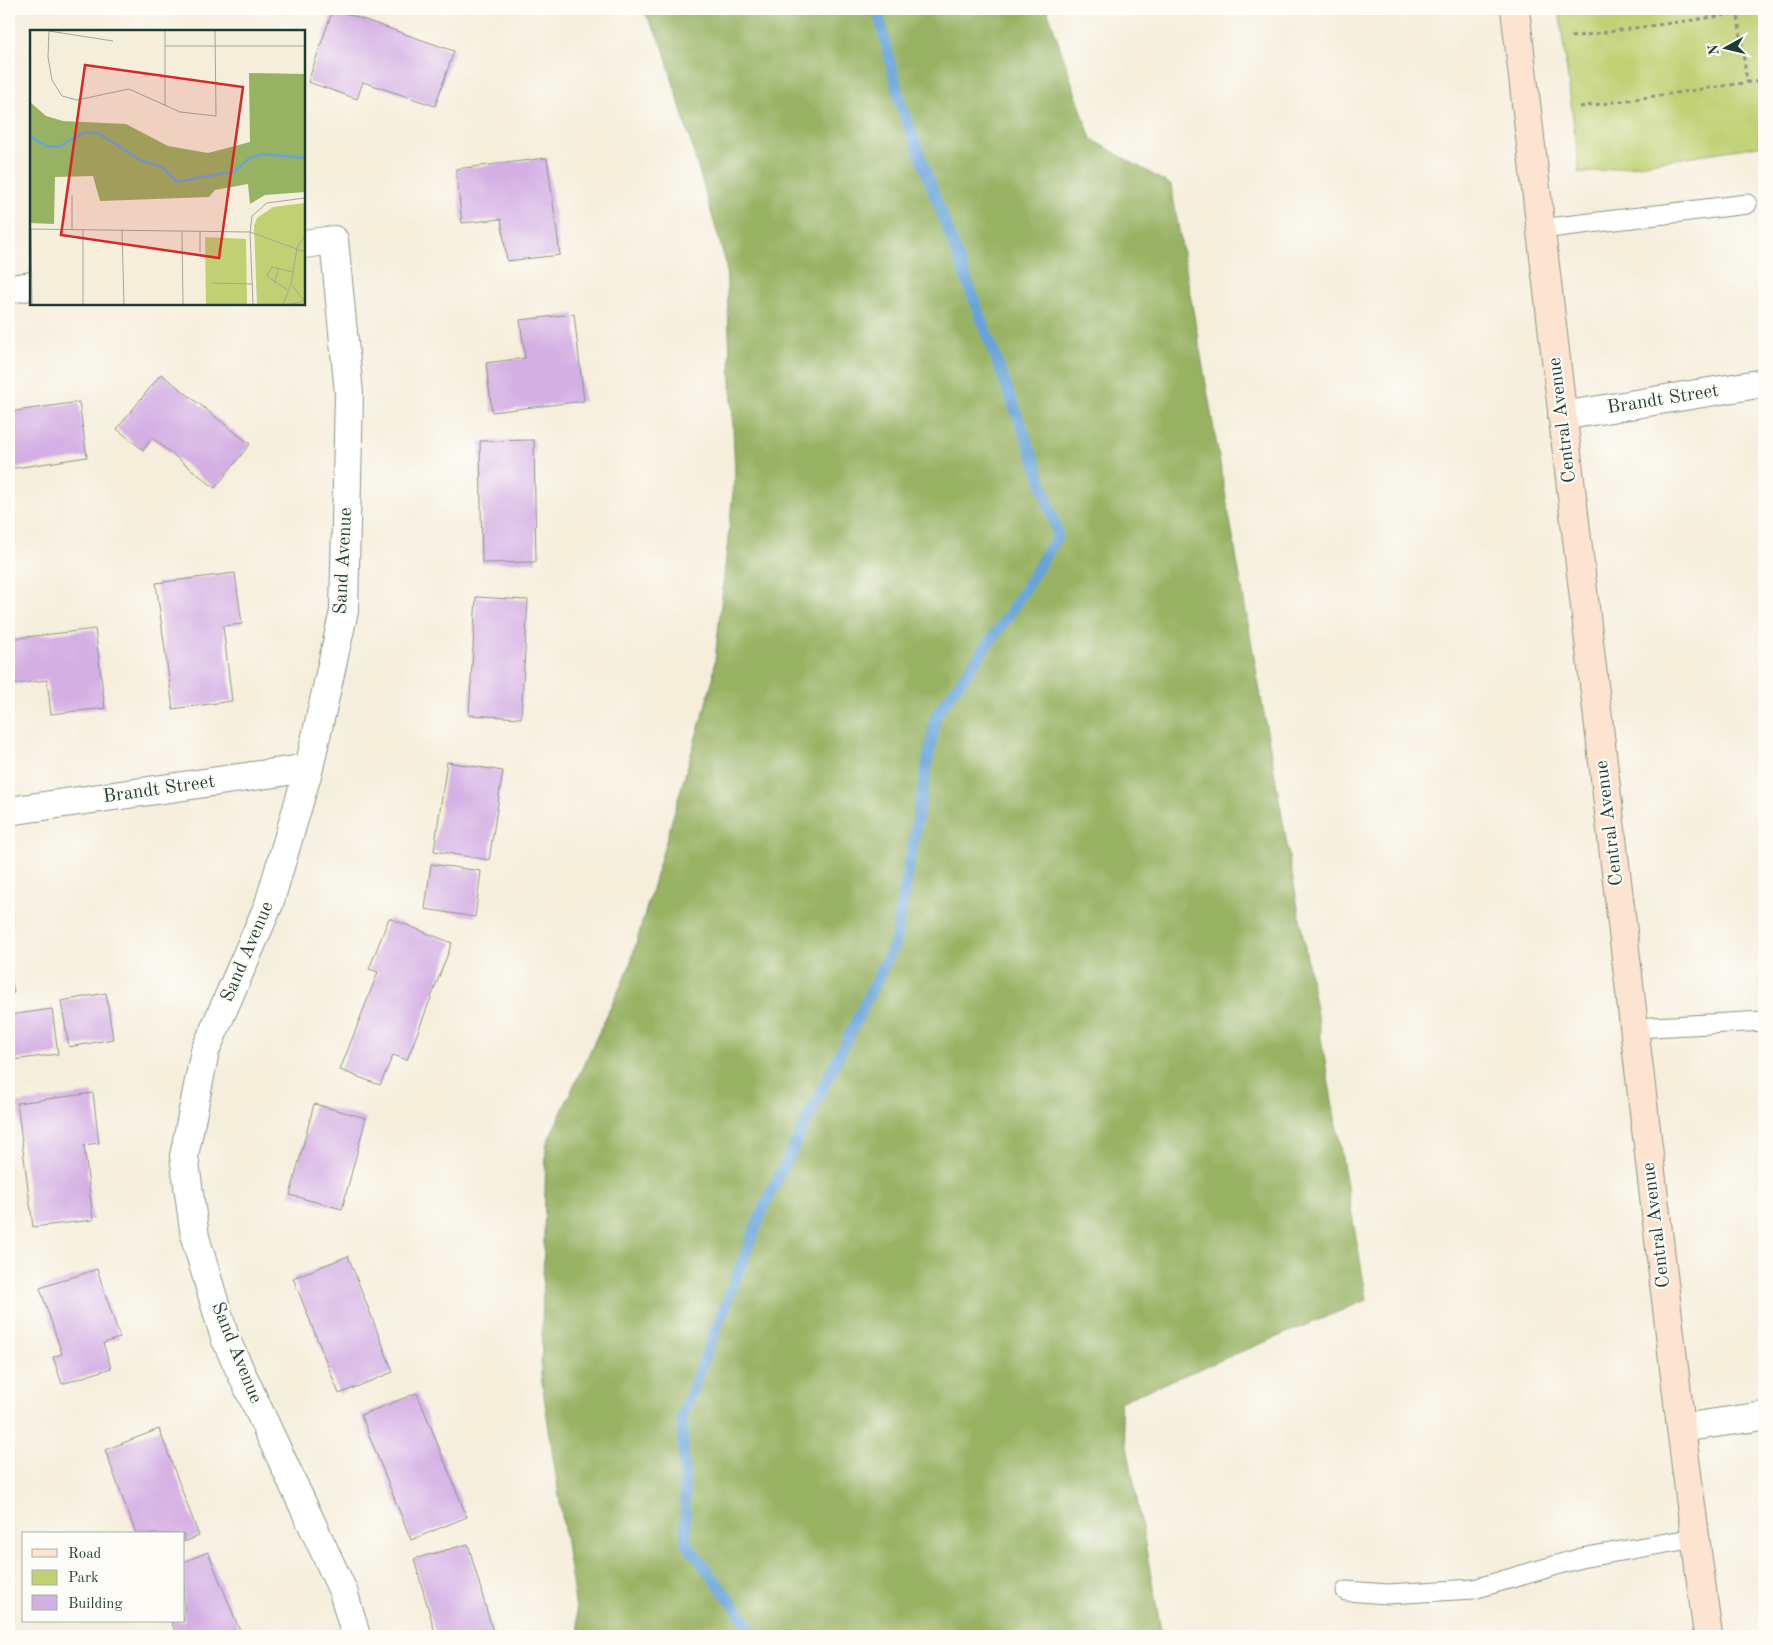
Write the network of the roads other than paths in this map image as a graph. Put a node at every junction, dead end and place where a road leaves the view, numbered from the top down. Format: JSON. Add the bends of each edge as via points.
{"nodes":[{"id":1,"x":1515,"y":9,"type":"edge"},
{"id":2,"x":1747,"y":204,"type":"dead end"},
{"id":3,"x":1541,"y":229,"type":"junction"},
{"id":4,"x":305,"y":244,"type":"edge"},
{"id":5,"x":30,"y":286,"type":"edge"},
{"id":6,"x":9,"y":289,"type":"edge"},
{"id":7,"x":1764,"y":384,"type":"edge"},
{"id":8,"x":1562,"y":416,"type":"junction"},
{"id":9,"x":309,"y":768,"type":"junction"},
{"id":10,"x":9,"y":811,"type":"edge"},
{"id":11,"x":1764,"y":1022,"type":"edge"},
{"id":12,"x":1634,"y":1028,"type":"junction"},
{"id":13,"x":1764,"y":1416,"type":"edge"},
{"id":14,"x":1681,"y":1428,"type":"junction"},
{"id":15,"x":1695,"y":1538,"type":"junction"},
{"id":16,"x":1346,"y":1591,"type":"dead end"},
{"id":17,"x":356,"y":1636,"type":"edge"},
{"id":18,"x":1708,"y":1636,"type":"edge"}],
"edges":[{"from":1,"to":3,"type":"main road","name":"Central Avenue"},
{"from":2,"to":3,"type":"lane"},
{"from":3,"to":8,"type":"main road","name":"Central Avenue"},
{"from":4,"to":9,"type":"street","name":"Sand Avenue","via":[[334,240],[349,392],[344,611]]},
{"from":5,"to":6,"type":"street"},
{"from":7,"to":8,"type":"street","name":"Brandt Street"},
{"from":8,"to":12,"type":"main road","name":"Central Avenue"},
{"from":9,"to":10,"type":"street","name":"Brandt Street"},
{"from":9,"to":17,"type":"street","name":"Sand Avenue","via":[[269,904],[205,1051],[184,1156],[195,1237],[225,1338],[343,1591]]},
{"from":11,"to":12,"type":"lane"},
{"from":12,"to":14,"type":"main road","name":"Central Avenue"},
{"from":13,"to":14,"type":"street"},
{"from":14,"to":15,"type":"main road","name":"Central Avenue"},
{"from":15,"to":16,"type":"lane","via":[[1581,1558],[1474,1589],[1388,1594]]},
{"from":15,"to":18,"type":"main road","name":"Central Avenue"}]}
